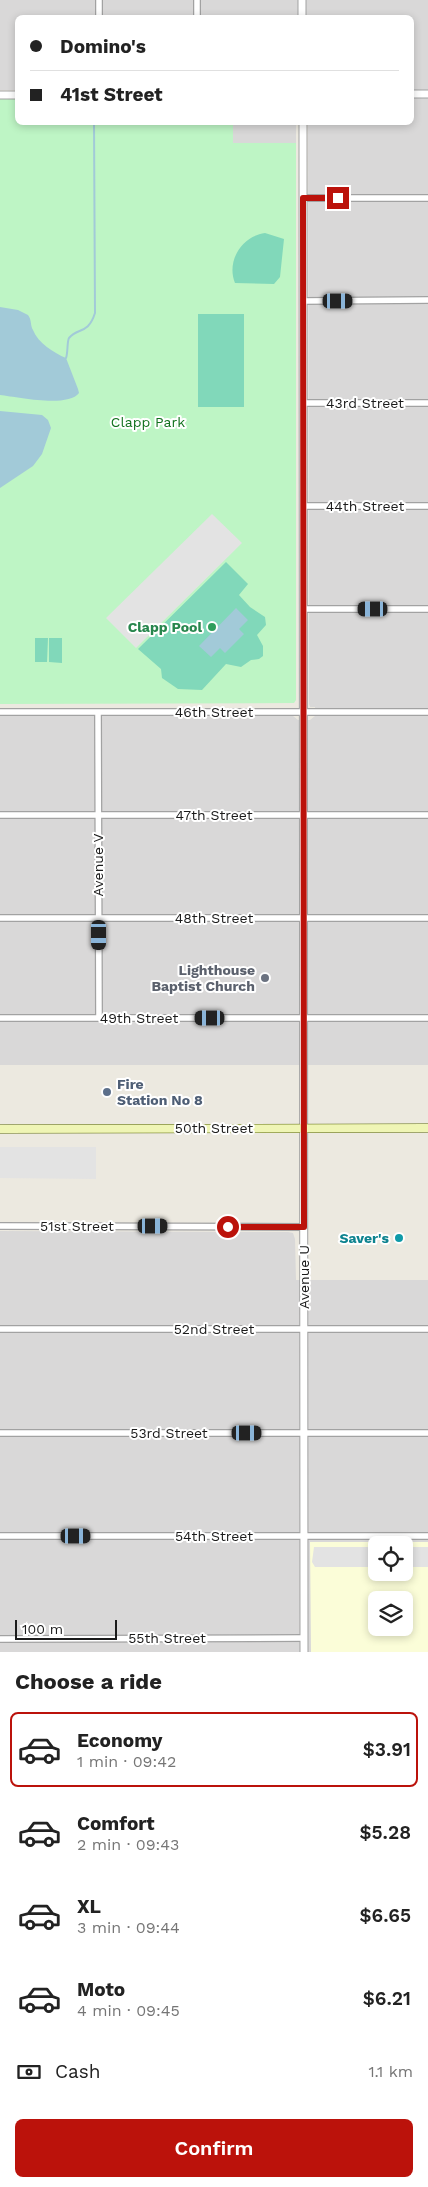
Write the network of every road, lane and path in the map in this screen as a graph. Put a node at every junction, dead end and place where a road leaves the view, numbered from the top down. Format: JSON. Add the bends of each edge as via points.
{"nodes":[{"id":1,"x":99,"y":0,"type":"edge"},
{"id":2,"x":197,"y":0,"type":"edge"},
{"id":3,"x":302,"y":0,"type":"edge"},
{"id":4,"x":98,"y":15,"type":"edge"},
{"id":5,"x":197,"y":15,"type":"edge"},
{"id":6,"x":302,"y":15,"type":"edge"},
{"id":7,"x":0,"y":94,"type":"edge"},
{"id":8,"x":15,"y":94,"type":"edge"},
{"id":9,"x":414,"y":94,"type":"edge"},
{"id":10,"x":428,"y":94,"type":"edge"},
{"id":11,"x":303,"y":125,"type":"edge"},
{"id":12,"x":303,"y":198,"type":"junction"},
{"id":13,"x":428,"y":198,"type":"edge"},
{"id":14,"x":428,"y":300,"type":"edge"},
{"id":15,"x":303,"y":301,"type":"junction"},
{"id":16,"x":303,"y":403,"type":"junction"},
{"id":17,"x":428,"y":403,"type":"edge"},
{"id":18,"x":303,"y":506,"type":"junction"},
{"id":19,"x":428,"y":506,"type":"edge"},
{"id":20,"x":303,"y":609,"type":"junction"},
{"id":21,"x":428,"y":609,"type":"edge"},
{"id":22,"x":0,"y":712,"type":"edge"},
{"id":23,"x":98,"y":712,"type":"junction"},
{"id":24,"x":303,"y":712,"type":"junction"},
{"id":25,"x":428,"y":712,"type":"edge"},
{"id":26,"x":98,"y":815,"type":"junction"},
{"id":27,"x":303,"y":815,"type":"junction"},
{"id":28,"x":428,"y":815,"type":"edge"},
{"id":29,"x":0,"y":816,"type":"edge"},
{"id":30,"x":0,"y":918,"type":"edge"},
{"id":31,"x":99,"y":918,"type":"junction"},
{"id":32,"x":303,"y":918,"type":"junction"},
{"id":33,"x":428,"y":918,"type":"edge"},
{"id":34,"x":0,"y":1018,"type":"edge"},
{"id":35,"x":99,"y":1018,"type":"junction"},
{"id":36,"x":303,"y":1018,"type":"junction"},
{"id":37,"x":428,"y":1018,"type":"edge"},
{"id":38,"x":0,"y":1128,"type":"edge"},
{"id":39,"x":304,"y":1128,"type":"junction"},
{"id":40,"x":428,"y":1128,"type":"edge"},
{"id":41,"x":0,"y":1226,"type":"edge"},
{"id":42,"x":304,"y":1227,"type":"junction"},
{"id":43,"x":304,"y":1329,"type":"junction"},
{"id":44,"x":428,"y":1329,"type":"edge"},
{"id":45,"x":0,"y":1330,"type":"edge"},
{"id":46,"x":0,"y":1433,"type":"edge"},
{"id":47,"x":304,"y":1433,"type":"junction"},
{"id":48,"x":428,"y":1433,"type":"edge"},
{"id":49,"x":0,"y":1536,"type":"edge"},
{"id":50,"x":304,"y":1536,"type":"junction"},
{"id":51,"x":428,"y":1536,"type":"edge"},
{"id":52,"x":304,"y":1638,"type":"junction"},
{"id":53,"x":0,"y":1639,"type":"edge"},
{"id":54,"x":304,"y":1652,"type":"edge"}],
"edges":[{"from":1,"to":4,"type":"street"},
{"from":2,"to":5,"type":"street"},
{"from":3,"to":6,"type":"street"},
{"from":7,"to":8,"type":"street"},
{"from":9,"to":10,"type":"street"},
{"from":11,"to":12,"type":"street","name":"Avenue U"},
{"from":12,"to":13,"type":"street"},
{"from":12,"to":15,"type":"street","name":"Avenue U"},
{"from":14,"to":15,"type":"street"},
{"from":15,"to":16,"type":"street","name":"Avenue U"},
{"from":16,"to":17,"type":"street","name":"43rd Street"},
{"from":16,"to":18,"type":"street","name":"Avenue U"},
{"from":18,"to":19,"type":"street","name":"44th Street"},
{"from":18,"to":20,"type":"street","name":"Avenue U"},
{"from":20,"to":21,"type":"street"},
{"from":20,"to":24,"type":"street","name":"Avenue U"},
{"from":22,"to":23,"type":"street","name":"46th Street"},
{"from":23,"to":24,"type":"street","name":"46th Street"},
{"from":23,"to":26,"type":"street","name":"Avenue V"},
{"from":24,"to":25,"type":"street","name":"46th Street"},
{"from":24,"to":27,"type":"street","name":"Avenue U"},
{"from":26,"to":27,"type":"street","name":"47th Street"},
{"from":26,"to":29,"type":"street","name":"47th Street"},
{"from":26,"to":31,"type":"street","name":"Avenue V"},
{"from":27,"to":28,"type":"street","name":"47th Street"},
{"from":27,"to":32,"type":"street","name":"Avenue U"},
{"from":30,"to":31,"type":"street","name":"48th Street"},
{"from":31,"to":32,"type":"street","name":"48th Street"},
{"from":31,"to":35,"type":"street","name":"Avenue V"},
{"from":32,"to":33,"type":"street","name":"48th Street"},
{"from":32,"to":36,"type":"street","name":"Avenue U"},
{"from":34,"to":35,"type":"street","name":"49th Street"},
{"from":35,"to":36,"type":"street","name":"49th Street"},
{"from":36,"to":37,"type":"street","name":"49th Street"},
{"from":36,"to":39,"type":"street","name":"Avenue U"},
{"from":38,"to":39,"type":"main road","name":"50th Street"},
{"from":39,"to":40,"type":"main road","name":"50th Street"},
{"from":39,"to":42,"type":"street","name":"Avenue U"},
{"from":41,"to":42,"type":"street","name":"51st Street"},
{"from":42,"to":43,"type":"street","name":"Avenue U"},
{"from":43,"to":44,"type":"street","name":"52nd Street"},
{"from":43,"to":45,"type":"street","name":"52nd Street"},
{"from":43,"to":47,"type":"street","name":"Avenue U"},
{"from":46,"to":47,"type":"street","name":"53rd Street"},
{"from":47,"to":48,"type":"street","name":"53rd Street"},
{"from":47,"to":50,"type":"street","name":"Avenue U"},
{"from":49,"to":50,"type":"street","name":"54th Street"},
{"from":50,"to":51,"type":"street","name":"54th Street"},
{"from":50,"to":52,"type":"street","name":"Avenue U"},
{"from":52,"to":53,"type":"street","name":"55th Street"},
{"from":52,"to":54,"type":"street","name":"Avenue U"}]}
